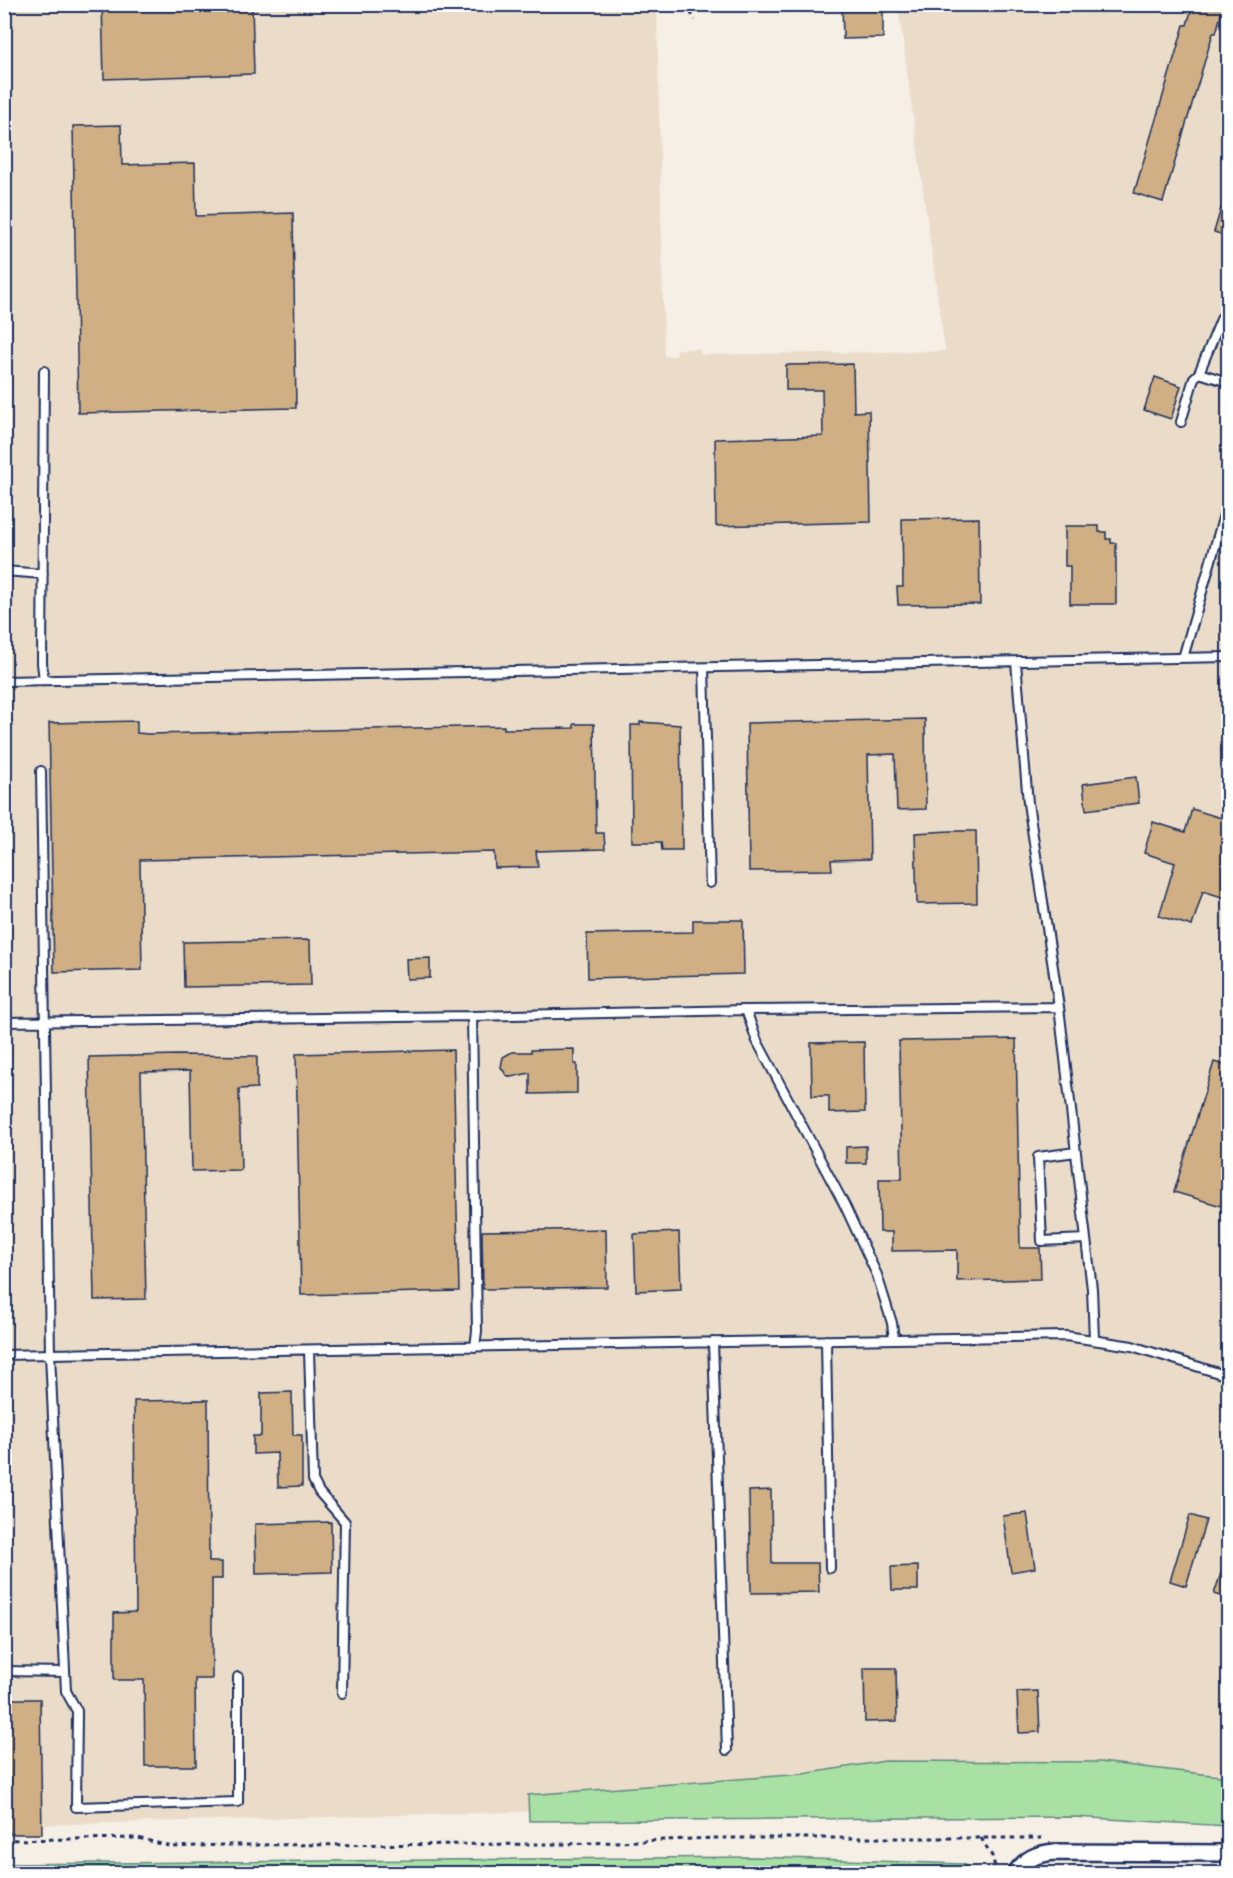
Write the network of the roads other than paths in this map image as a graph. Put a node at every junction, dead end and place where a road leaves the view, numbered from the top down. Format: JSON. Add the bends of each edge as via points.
{"nodes":[{"id":1,"x":1222,"y":317,"type":"dead end"},
{"id":2,"x":44,"y":371,"type":"dead end"},
{"id":3,"x":1199,"y":373,"type":"junction"},
{"id":4,"x":1228,"y":382,"type":"edge"},
{"id":5,"x":1181,"y":422,"type":"dead end"},
{"id":6,"x":1228,"y":501,"type":"edge"},
{"id":7,"x":4,"y":571,"type":"edge"},
{"id":8,"x":43,"y":574,"type":"junction"},
{"id":9,"x":1228,"y":657,"type":"edge"},
{"id":10,"x":1183,"y":658,"type":"junction"},
{"id":11,"x":1016,"y":662,"type":"junction"},
{"id":12,"x":704,"y":668,"type":"junction"},
{"id":13,"x":44,"y":680,"type":"junction"},
{"id":14,"x":4,"y":681,"type":"edge"},
{"id":15,"x":41,"y":771,"type":"dead end"},
{"id":16,"x":710,"y":883,"type":"dead end"},
{"id":17,"x":1059,"y":1007,"type":"junction"},
{"id":18,"x":746,"y":1010,"type":"junction"},
{"id":19,"x":472,"y":1016,"type":"junction"},
{"id":20,"x":4,"y":1022,"type":"edge"},
{"id":21,"x":46,"y":1022,"type":"junction"},
{"id":22,"x":1076,"y":1152,"type":"junction"},
{"id":23,"x":1086,"y":1239,"type":"junction"},
{"id":24,"x":894,"y":1339,"type":"junction"},
{"id":25,"x":1094,"y":1339,"type":"junction"},
{"id":26,"x":826,"y":1340,"type":"junction"},
{"id":27,"x":713,"y":1342,"type":"junction"},
{"id":28,"x":476,"y":1347,"type":"junction"},
{"id":29,"x":309,"y":1350,"type":"junction"},
{"id":30,"x":50,"y":1354,"type":"junction"},
{"id":31,"x":4,"y":1355,"type":"edge"},
{"id":32,"x":1228,"y":1376,"type":"edge"},
{"id":33,"x":830,"y":1568,"type":"dead end"},
{"id":34,"x":4,"y":1671,"type":"edge"},
{"id":35,"x":66,"y":1672,"type":"junction"},
{"id":36,"x":238,"y":1677,"type":"dead end"},
{"id":37,"x":342,"y":1693,"type":"dead end"},
{"id":38,"x":728,"y":1750,"type":"dead end"},
{"id":39,"x":1228,"y":1853,"type":"edge"},
{"id":40,"x":1015,"y":1874,"type":"edge"}],
"edges":[{"from":1,"to":3,"type":"lane"},
{"from":2,"to":8,"type":"lane"},
{"from":3,"to":4,"type":"lane"},
{"from":3,"to":5,"type":"lane"},
{"from":6,"to":10,"type":"lane"},
{"from":7,"to":8,"type":"lane"},
{"from":8,"to":13,"type":"lane"},
{"from":9,"to":10,"type":"lane"},
{"from":10,"to":11,"type":"lane"},
{"from":11,"to":12,"type":"lane"},
{"from":11,"to":17,"type":"lane","via":[[1029,803]]},
{"from":12,"to":13,"type":"lane"},
{"from":12,"to":16,"type":"lane"},
{"from":13,"to":14,"type":"lane"},
{"from":15,"to":21,"type":"lane"},
{"from":17,"to":18,"type":"lane"},
{"from":17,"to":22,"type":"lane"},
{"from":18,"to":19,"type":"lane"},
{"from":18,"to":24,"type":"lane","via":[[757,1041],[830,1175],[877,1275]]},
{"from":19,"to":21,"type":"lane"},
{"from":19,"to":28,"type":"lane"},
{"from":20,"to":21,"type":"lane"},
{"from":21,"to":30,"type":"lane"},
{"from":22,"to":23,"type":"lane"},
{"from":22,"to":23,"type":"lane","via":[[1038,1157],[1042,1241]]},
{"from":23,"to":25,"type":"lane"},
{"from":24,"to":25,"type":"lane"},
{"from":24,"to":26,"type":"lane"},
{"from":25,"to":32,"type":"lane","via":[[1132,1346]]},
{"from":26,"to":27,"type":"lane"},
{"from":26,"to":33,"type":"lane"},
{"from":27,"to":28,"type":"lane"},
{"from":27,"to":38,"type":"lane"},
{"from":28,"to":29,"type":"lane"},
{"from":29,"to":30,"type":"lane"},
{"from":29,"to":37,"type":"lane","via":[[313,1480],[345,1522]]},
{"from":30,"to":31,"type":"lane"},
{"from":30,"to":35,"type":"lane"},
{"from":34,"to":35,"type":"lane"},
{"from":35,"to":36,"type":"lane","via":[[66,1691],[77,1711],[76,1807],[238,1802]]},
{"from":39,"to":40,"type":"street","via":[[1055,1852],[1036,1854],[1023,1862]]}]}
